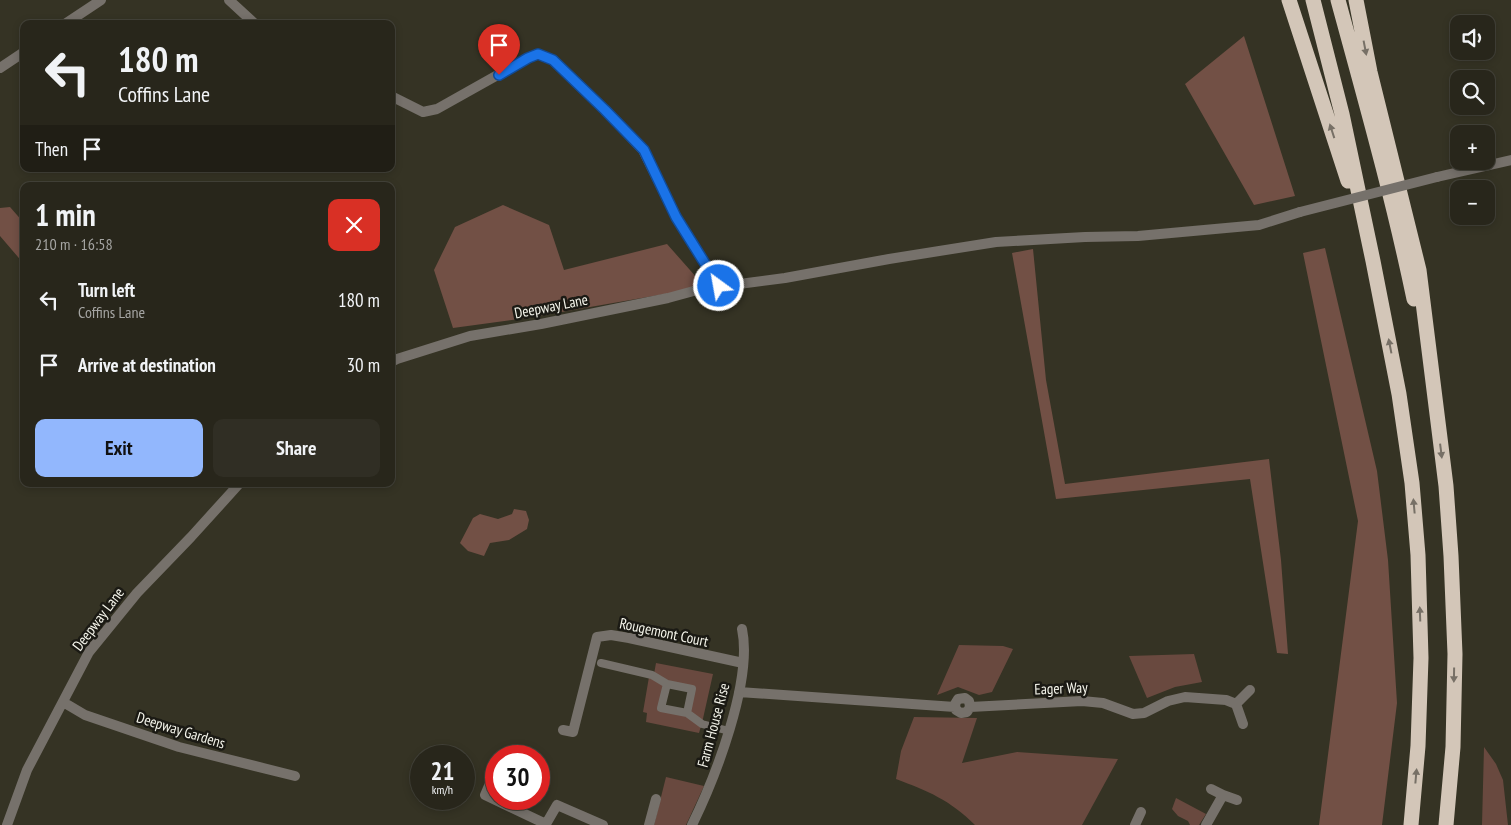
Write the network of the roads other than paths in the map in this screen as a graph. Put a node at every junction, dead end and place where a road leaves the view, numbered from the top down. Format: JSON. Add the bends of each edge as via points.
{"nodes":[{"id":1,"x":102,"y":0,"type":"edge"},
{"id":2,"x":229,"y":0,"type":"edge"},
{"id":3,"x":1289,"y":0,"type":"edge"},
{"id":4,"x":1313,"y":0,"type":"edge"},
{"id":5,"x":1340,"y":0,"type":"edge"},
{"id":6,"x":1356,"y":0,"type":"edge"},
{"id":7,"x":71,"y":20,"type":"edge"},
{"id":8,"x":250,"y":20,"type":"edge"},
{"id":9,"x":20,"y":55,"type":"edge"},
{"id":10,"x":0,"y":68,"type":"edge"},
{"id":11,"x":395,"y":98,"type":"edge"},
{"id":12,"x":1511,"y":160,"type":"edge"},
{"id":13,"x":1373,"y":261,"type":"junction"},
{"id":14,"x":719,"y":286,"type":"junction"},
{"id":15,"x":395,"y":360,"type":"edge"},
{"id":16,"x":1435,"y":403,"type":"junction"},
{"id":17,"x":236,"y":487,"type":"edge"},
{"id":18,"x":742,"y":629,"type":"dead end"},
{"id":19,"x":600,"y":663,"type":"dead end"},
{"id":20,"x":743,"y":663,"type":"junction"},
{"id":21,"x":666,"y":684,"type":"junction"},
{"id":22,"x":1250,"y":690,"type":"dead end"},
{"id":23,"x":739,"y":692,"type":"junction"},
{"id":24,"x":63,"y":702,"type":"junction"},
{"id":25,"x":1236,"y":704,"type":"junction"},
{"id":26,"x":686,"y":713,"type":"junction"},
{"id":27,"x":1243,"y":724,"type":"dead end"},
{"id":28,"x":564,"y":730,"type":"dead end"},
{"id":29,"x":729,"y":731,"type":"junction"},
{"id":30,"x":295,"y":776,"type":"dead end"},
{"id":31,"x":1211,"y":789,"type":"dead end"},
{"id":32,"x":1223,"y":795,"type":"junction"},
{"id":33,"x":656,"y":799,"type":"dead end"},
{"id":34,"x":1237,"y":800,"type":"dead end"},
{"id":35,"x":517,"y":810,"type":"edge"},
{"id":36,"x":1141,"y":812,"type":"dead end"},
{"id":37,"x":7,"y":825,"type":"edge"},
{"id":38,"x":603,"y":825,"type":"edge"},
{"id":39,"x":649,"y":825,"type":"edge"},
{"id":40,"x":692,"y":825,"type":"edge"},
{"id":41,"x":1135,"y":825,"type":"edge"},
{"id":42,"x":1206,"y":825,"type":"edge"},
{"id":43,"x":1412,"y":825,"type":"edge"},
{"id":44,"x":1446,"y":825,"type":"edge"}],
"edges":[{"from":1,"to":7,"type":"street"},
{"from":2,"to":8,"type":"street"},
{"from":13,"to":3,"type":"highway","one_way":true},
{"from":4,"to":13,"type":"highway","via":[[1342,114]]},
{"from":5,"to":16,"type":"highway","via":[[1405,253]]},
{"from":6,"to":16,"type":"highway","one_way":true,"via":[[1370,72],[1419,270]]},
{"from":9,"to":10,"type":"street"},
{"from":11,"to":14,"type":"street","via":[[423,112],[437,109],[528,58],[538,54],[553,60],[644,150],[676,217]]},
{"from":12,"to":14,"type":"street","name":"Deepway Lane","bridge":true,"via":[[1259,225],[1138,236],[996,242]]},
{"from":43,"to":13,"type":"highway","one_way":true,"via":[[1421,658],[1418,555],[1399,394]]},
{"from":14,"to":15,"type":"street","name":"Deepway Lane","via":[[470,336]]},
{"from":16,"to":44,"type":"highway","one_way":true,"via":[[1451,547],[1455,654]]},
{"from":17,"to":24,"type":"street","name":"Deepway Lane","via":[[137,593],[89,652]]},
{"from":18,"to":20,"type":"street","name":"Farm House Rise"},
{"from":19,"to":21,"type":"street","via":[[652,675]]},
{"from":20,"to":23,"type":"street","name":"Farm House Rise"},
{"from":20,"to":28,"type":"street","name":"Rougemont Court","via":[[629,638],[597,637],[573,732]]},
{"from":21,"to":26,"type":"street","via":[[662,708]]},
{"from":21,"to":26,"type":"street","via":[[692,689]]},
{"from":22,"to":25,"type":"street"},
{"from":23,"to":25,"type":"street","name":"Eager Way","via":[[955,707],[961,713],[970,707],[1082,701],[1103,703],[1138,714],[1185,697],[1226,700]]},
{"from":23,"to":29,"type":"street","name":"Farm House Rise"},
{"from":24,"to":30,"type":"street","name":"Deepway Gardens","via":[[85,715],[179,747]]},
{"from":24,"to":37,"type":"street","name":"Deepway Lane","via":[[27,770]]},
{"from":25,"to":27,"type":"street"},
{"from":26,"to":29,"type":"street","via":[[702,724]]},
{"from":29,"to":40,"type":"street","name":"Farm House Rise","via":[[709,791]]},
{"from":31,"to":32,"type":"street"},
{"from":32,"to":34,"type":"street"},
{"from":32,"to":42,"type":"street"},
{"from":33,"to":39,"type":"street"},
{"from":35,"to":38,"type":"street","via":[[546,824],[557,806]]},
{"from":36,"to":41,"type":"street"}]}
